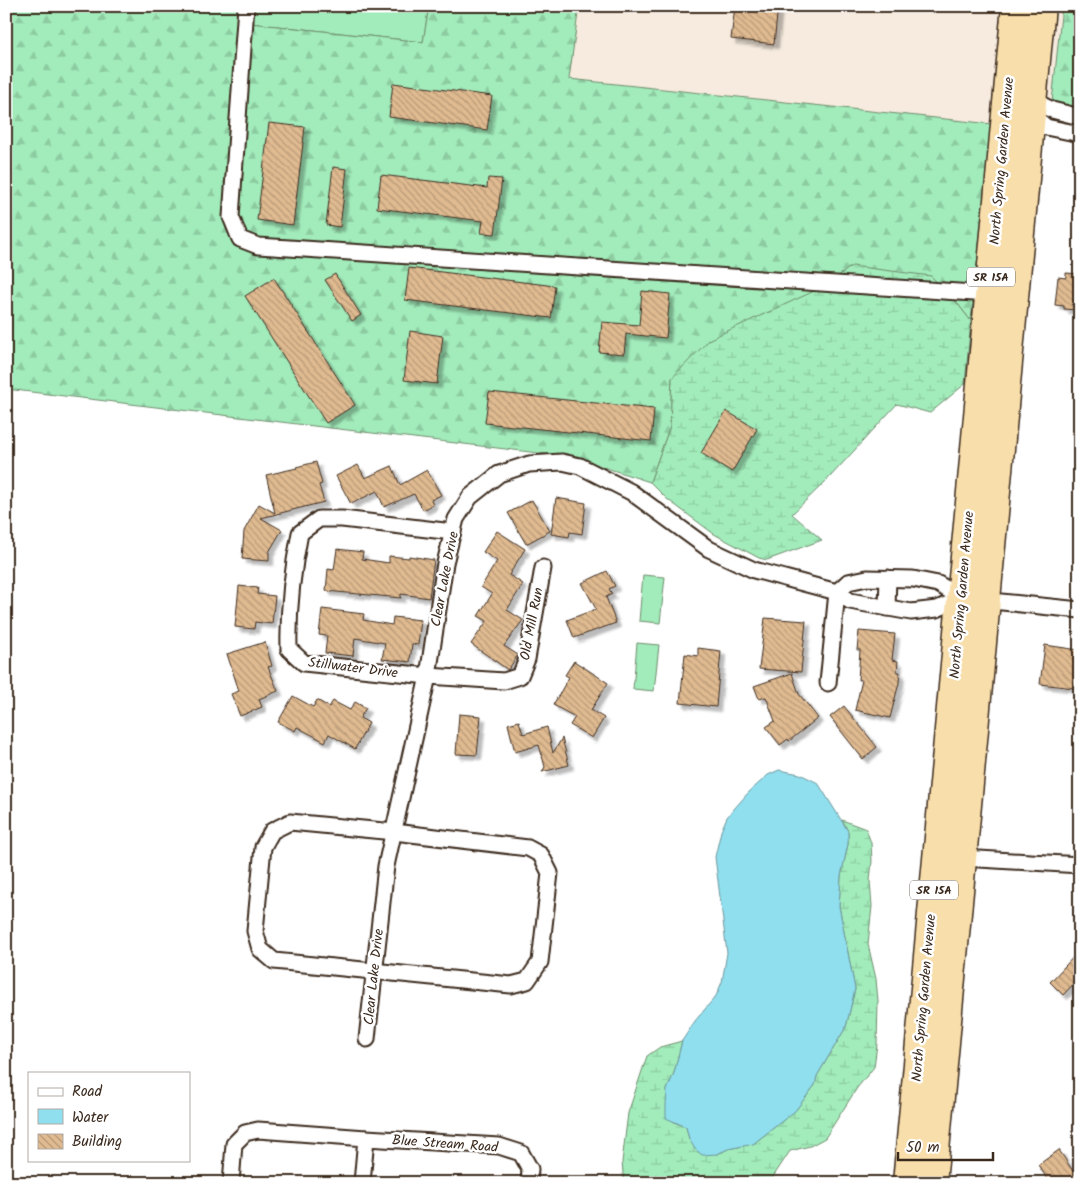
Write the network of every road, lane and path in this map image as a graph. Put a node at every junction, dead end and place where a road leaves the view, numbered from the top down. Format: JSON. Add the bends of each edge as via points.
{"nodes":[{"id":1,"x":246,"y":6,"type":"edge"},
{"id":2,"x":1016,"y":6,"type":"edge"},
{"id":3,"x":1041,"y":6,"type":"edge"},
{"id":4,"x":1023,"y":108,"type":"junction"},
{"id":5,"x":1080,"y":117,"type":"edge"},
{"id":6,"x":1080,"y":134,"type":"edge"},
{"id":7,"x":989,"y":294,"type":"junction"},
{"id":8,"x":453,"y":532,"type":"junction"},
{"id":9,"x":543,"y":568,"type":"dead end"},
{"id":10,"x":888,"y":578,"type":"junction"},
{"id":11,"x":837,"y":592,"type":"junction"},
{"id":12,"x":974,"y":599,"type":"junction"},
{"id":13,"x":887,"y":608,"type":"junction"},
{"id":14,"x":1080,"y":610,"type":"edge"},
{"id":15,"x":428,"y":676,"type":"junction"},
{"id":16,"x":828,"y":683,"type":"dead end"},
{"id":17,"x":394,"y":832,"type":"junction"},
{"id":18,"x":962,"y":858,"type":"junction"},
{"id":19,"x":1080,"y":865,"type":"edge"},
{"id":20,"x":374,"y":970,"type":"junction"},
{"id":21,"x":367,"y":1039,"type":"dead end"},
{"id":22,"x":366,"y":1138,"type":"junction"},
{"id":23,"x":231,"y":1183,"type":"edge"},
{"id":24,"x":362,"y":1183,"type":"edge"},
{"id":25,"x":529,"y":1183,"type":"edge"},
{"id":26,"x":907,"y":1183,"type":"edge"},
{"id":27,"x":932,"y":1183,"type":"edge"}],
"edges":[{"from":1,"to":7,"type":"street","via":[[231,217],[240,239],[258,246]]},
{"from":2,"to":4,"type":"highway","name":"North Spring Garden Avenue","number":"SR 15A","via":[[1010,74]]},
{"from":3,"to":4,"type":"highway","name":"North Spring Garden Avenue","number":"SR 15A"},
{"from":4,"to":5,"type":"street","via":[[1052,110]]},
{"from":4,"to":6,"type":"street","via":[[1046,127]]},
{"from":4,"to":7,"type":"highway","name":"North Spring Garden Avenue","number":"SR 15A"},
{"from":4,"to":12,"type":"highway","name":"North Spring Garden Avenue","number":"SR 15A","via":[[1018,122],[1027,154]]},
{"from":7,"to":12,"type":"highway","name":"North Spring Garden Avenue","number":"SR 15A"},
{"from":8,"to":11,"type":"street","name":"Clear Lake Drive","via":[[456,519],[470,497],[498,474],[530,464],[562,462],[580,466],[631,492],[709,549],[754,570]]},
{"from":8,"to":15,"type":"street","name":"Clear Lake Drive","via":[[445,563]]},
{"from":8,"to":15,"type":"street","name":"Stillwater Drive","via":[[319,519],[300,533],[293,568],[288,649],[304,663]]},
{"from":9,"to":15,"type":"street","name":"Old Mill Run","via":[[527,659],[520,676],[504,681]]},
{"from":10,"to":11,"type":"street","via":[[848,582]]},
{"from":10,"to":12,"type":"street","via":[[938,584]]},
{"from":10,"to":13,"type":"street"},
{"from":11,"to":13,"type":"street","name":"Clear Lake Drive","via":[[850,601]]},
{"from":11,"to":16,"type":"street"},
{"from":12,"to":13,"type":"street","name":"Clear Lake Drive","via":[[911,612]]},
{"from":12,"to":14,"type":"street"},
{"from":12,"to":18,"type":"highway","name":"North Spring Garden Avenue","number":"SR 15A"},
{"from":12,"to":26,"type":"highway","name":"North Spring Garden Avenue","number":"SR 15A"},
{"from":15,"to":17,"type":"street","name":"Clear Lake Drive"},
{"from":17,"to":20,"type":"street","name":"Clear Lake Drive","via":[[386,866]]},
{"from":17,"to":20,"type":"street","via":[[290,822],[272,831],[263,847],[255,932],[260,948],[274,961]]},
{"from":17,"to":20,"type":"street","via":[[528,848],[541,855],[550,873],[540,962],[527,981],[511,985]]},
{"from":18,"to":19,"type":"street"},
{"from":18,"to":27,"type":"highway","name":"North Spring Garden Avenue","number":"SR 15A"},
{"from":20,"to":21,"type":"street","name":"Clear Lake Drive"},
{"from":22,"to":23,"type":"street","name":"Blue Stream Road","via":[[258,1130],[245,1133],[234,1144]]},
{"from":22,"to":24,"type":"street"},
{"from":22,"to":25,"type":"street","name":"Blue Stream Road","via":[[499,1146],[521,1153],[530,1169]]}]}
